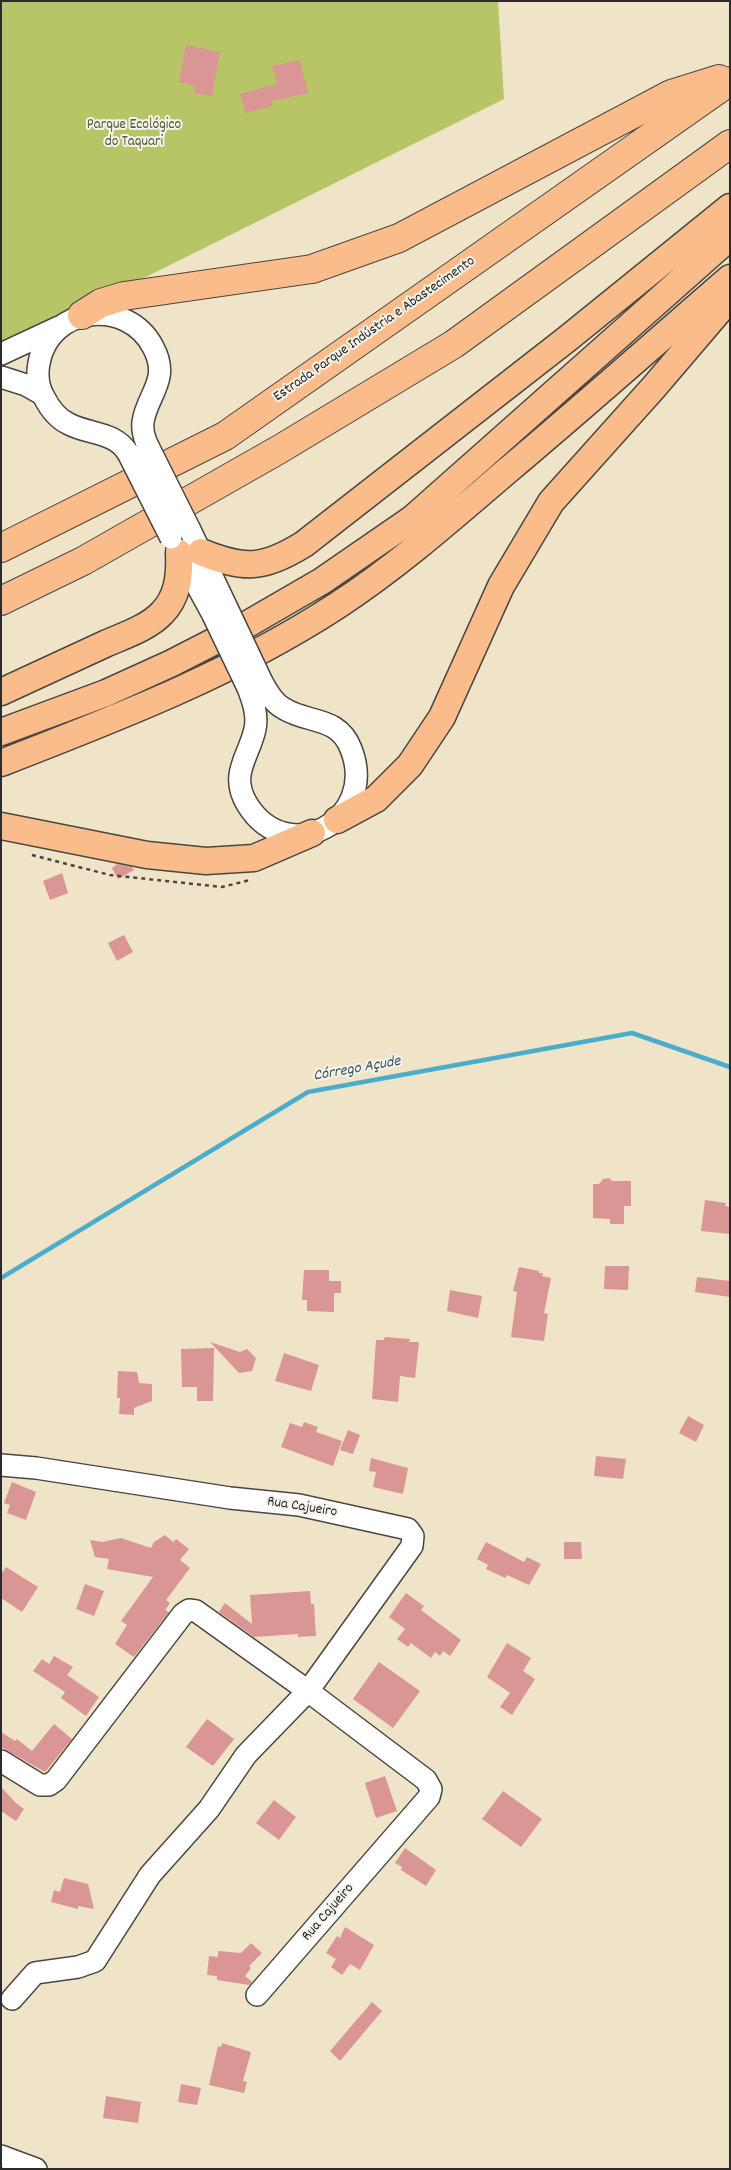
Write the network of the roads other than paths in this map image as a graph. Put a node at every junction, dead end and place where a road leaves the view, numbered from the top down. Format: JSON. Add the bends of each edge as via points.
{"nodes":[{"id":1,"x":730,"y":76,"type":"edge"},
{"id":2,"x":730,"y":82,"type":"edge"},
{"id":3,"x":730,"y":144,"type":"edge"},
{"id":4,"x":730,"y":207,"type":"edge"},
{"id":5,"x":730,"y":237,"type":"edge"},
{"id":6,"x":730,"y":278,"type":"edge"},
{"id":7,"x":730,"y":298,"type":"edge"},
{"id":8,"x":72,"y":321,"type":"junction"},
{"id":9,"x":1,"y":354,"type":"edge"},
{"id":10,"x":1,"y":377,"type":"edge"},
{"id":11,"x":42,"y":394,"type":"junction"},
{"id":12,"x":138,"y":449,"type":"junction"},
{"id":13,"x":185,"y":543,"type":"junction"},
{"id":14,"x":1,"y":548,"type":"edge"},
{"id":15,"x":1,"y":601,"type":"edge"},
{"id":16,"x":255,"y":685,"type":"junction"},
{"id":17,"x":1,"y":692,"type":"edge"},
{"id":18,"x":1,"y":732,"type":"edge"},
{"id":19,"x":1,"y":763,"type":"edge"},
{"id":20,"x":337,"y":820,"type":"junction"},
{"id":21,"x":1,"y":826,"type":"edge"},
{"id":22,"x":312,"y":833,"type":"junction"},
{"id":23,"x":1,"y":1465,"type":"edge"},
{"id":24,"x":308,"y":1691,"type":"junction"},
{"id":25,"x":1,"y":1761,"type":"edge"},
{"id":26,"x":257,"y":1995,"type":"dead end"},
{"id":27,"x":12,"y":1998,"type":"dead end"},
{"id":28,"x":1,"y":2156,"type":"edge"},
{"id":29,"x":36,"y":2169,"type":"edge"}],
"edges":[{"from":1,"to":8,"type":"highway","via":[[670,94],[399,238],[312,270],[124,296],[101,303]]},
{"from":2,"to":14,"type":"highway","name":"Estrada Parque Indústria e Abastecimento","via":[[225,436]]},
{"from":3,"to":15,"type":"highway","via":[[454,344],[280,449],[83,561]]},
{"from":4,"to":13,"type":"main road","via":[[567,339],[283,557],[238,564],[221,560]]},
{"from":5,"to":18,"type":"main road","via":[[412,520],[322,581],[246,625],[106,693]]},
{"from":6,"to":19,"type":"main road","via":[[407,556],[337,606],[186,688],[119,718]]},
{"from":7,"to":20,"type":"main road","via":[[551,502],[501,586],[442,717],[410,766],[376,799]]},
{"from":8,"to":9,"type":"street"},
{"from":8,"to":11,"type":"street","via":[[49,338],[41,353],[38,368]]},
{"from":8,"to":12,"type":"street","via":[[98,314],[126,320],[148,337],[155,349],[159,374],[157,387],[142,424],[143,434]]},
{"from":10,"to":11,"type":"street"},
{"from":11,"to":12,"type":"street","via":[[53,411],[67,423]]},
{"from":12,"to":13,"type":"street","bridge":true},
{"from":13,"to":16,"type":"street","bridge":true},
{"from":13,"to":17,"type":"main road","via":[[176,588],[162,614],[136,630]]},
{"from":16,"to":20,"type":"street","via":[[282,708],[333,726],[351,747],[357,778],[354,796]]},
{"from":16,"to":22,"type":"street","via":[[255,728],[239,772],[246,802],[266,825],[280,832],[295,835]]},
{"from":20,"to":22,"type":"street"},
{"from":21,"to":22,"type":"main road","via":[[147,855],[206,861],[254,858]]},
{"from":23,"to":24,"type":"street","name":"Rua Cajueiro","via":[[299,1505],[408,1529],[413,1536],[412,1546]]},
{"from":24,"to":25,"type":"street","name":"Rua Cajueiro","via":[[196,1611],[189,1610],[56,1780],[49,1785],[40,1785]]},
{"from":24,"to":26,"type":"street","name":"Rua Cajueiro","via":[[426,1780],[431,1789],[429,1797]]},
{"from":24,"to":27,"type":"street","via":[[246,1755],[209,1808],[150,1875],[95,1961],[35,1974]]},
{"from":28,"to":29,"type":"street"}]}
